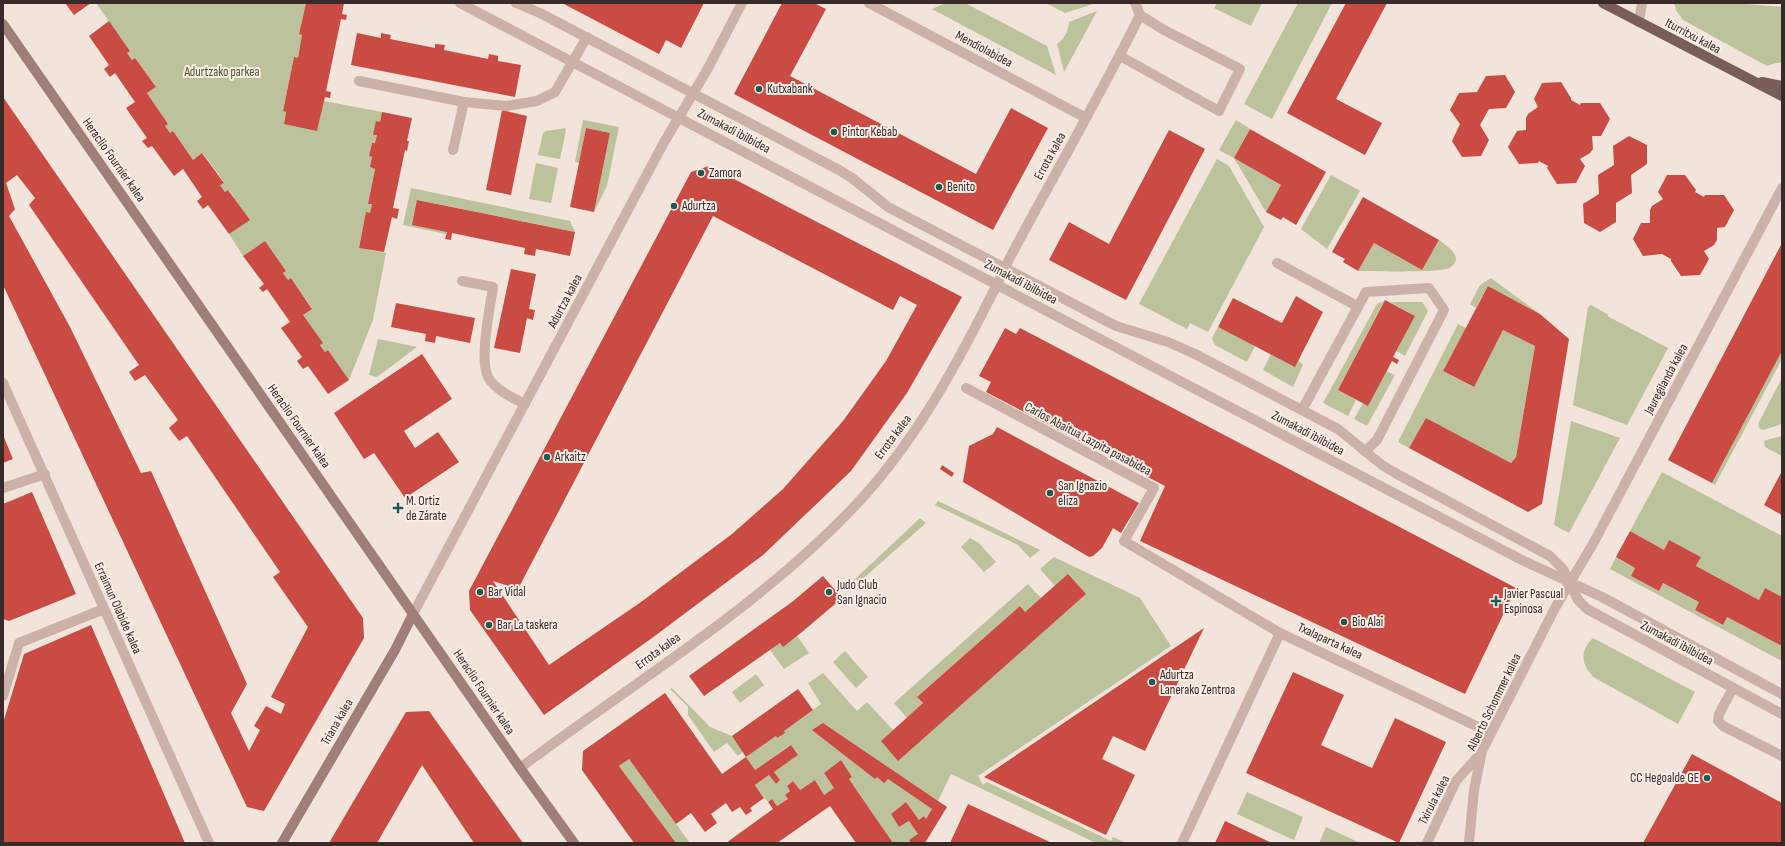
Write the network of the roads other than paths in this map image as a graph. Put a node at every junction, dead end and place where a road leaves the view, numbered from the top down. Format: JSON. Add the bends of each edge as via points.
{"nodes":[{"id":1,"x":460,"y":3,"type":"edge"},
{"id":2,"x":516,"y":3,"type":"edge"},
{"id":3,"x":742,"y":3,"type":"edge"},
{"id":4,"x":869,"y":3,"type":"edge"},
{"id":5,"x":1135,"y":3,"type":"edge"},
{"id":6,"x":1603,"y":3,"type":"edge"},
{"id":7,"x":1642,"y":3,"type":"edge"},
{"id":8,"x":1140,"y":15,"type":"junction"},
{"id":9,"x":1639,"y":22,"type":"junction"},
{"id":10,"x":3,"y":24,"type":"edge"},
{"id":11,"x":587,"y":37,"type":"junction"},
{"id":12,"x":1120,"y":56,"type":"junction"},
{"id":13,"x":573,"y":63,"type":"junction"},
{"id":14,"x":1750,"y":80,"type":"junction"},
{"id":15,"x":359,"y":81,"type":"dead end"},
{"id":16,"x":1782,"y":86,"type":"edge"},
{"id":17,"x":693,"y":94,"type":"junction"},
{"id":18,"x":1782,"y":96,"type":"edge"},
{"id":19,"x":464,"y":102,"type":"junction"},
{"id":20,"x":679,"y":117,"type":"junction"},
{"id":21,"x":1086,"y":118,"type":"junction"},
{"id":22,"x":453,"y":150,"type":"dead end"},
{"id":23,"x":1782,"y":188,"type":"edge"},
{"id":24,"x":1277,"y":263,"type":"dead end"},
{"id":25,"x":1005,"y":268,"type":"junction"},
{"id":26,"x":462,"y":281,"type":"dead end"},
{"id":27,"x":997,"y":285,"type":"junction"},
{"id":28,"x":1357,"y":306,"type":"junction"},
{"id":29,"x":3,"y":383,"type":"edge"},
{"id":30,"x":966,"y":388,"type":"dead end"},
{"id":31,"x":525,"y":404,"type":"junction"},
{"id":32,"x":1302,"y":410,"type":"junction"},
{"id":33,"x":1365,"y":451,"type":"junction"},
{"id":34,"x":45,"y":474,"type":"junction"},
{"id":35,"x":3,"y":488,"type":"edge"},
{"id":36,"x":1571,"y":583,"type":"junction"},
{"id":37,"x":104,"y":609,"type":"junction"},
{"id":38,"x":413,"y":614,"type":"junction"},
{"id":39,"x":1280,"y":632,"type":"junction"},
{"id":40,"x":1733,"y":688,"type":"junction"},
{"id":41,"x":1782,"y":694,"type":"edge"},
{"id":42,"x":3,"y":696,"type":"edge"},
{"id":43,"x":1782,"y":714,"type":"edge"},
{"id":44,"x":1492,"y":733,"type":"junction"},
{"id":45,"x":1482,"y":751,"type":"junction"},
{"id":46,"x":1782,"y":756,"type":"edge"},
{"id":47,"x":520,"y":768,"type":"junction"},
{"id":48,"x":209,"y":843,"type":"edge"},
{"id":49,"x":282,"y":843,"type":"edge"},
{"id":50,"x":574,"y":843,"type":"edge"},
{"id":51,"x":1182,"y":843,"type":"edge"},
{"id":52,"x":1427,"y":843,"type":"edge"},
{"id":53,"x":1469,"y":843,"type":"edge"}],
"edges":[{"from":1,"to":13,"type":"street","name":"Zumakadi ibilbidea"},
{"from":2,"to":11,"type":"street","name":"Zumakadi ibilbidea"},
{"from":3,"to":17,"type":"street","name":"Adurtza kalea"},
{"from":4,"to":21,"type":"street","name":"Mendiolabidea"},
{"from":5,"to":8,"type":"street"},
{"from":6,"to":9,"type":"main road","name":"Iturritxu kalea"},
{"from":7,"to":9,"type":"street"},
{"from":8,"to":12,"type":"street","name":"Errota kalea"},
{"from":8,"to":12,"type":"street","via":[[1240,69],[1219,112]]},
{"from":9,"to":14,"type":"main road","name":"Iturritxu kalea"},
{"from":10,"to":38,"type":"main road","name":"Heraclio Fournier kalea"},
{"from":11,"to":13,"type":"street"},
{"from":11,"to":17,"type":"street","name":"Zumakadi ibilbidea"},
{"from":12,"to":21,"type":"street","name":"Errota kalea"},
{"from":13,"to":19,"type":"street","via":[[555,92],[537,101],[506,106]]},
{"from":13,"to":20,"type":"street","name":"Zumakadi ibilbidea"},
{"from":14,"to":16,"type":"main road","name":"Iturritxu kalea"},
{"from":14,"to":18,"type":"main road","name":"Iturritxu kalea"},
{"from":15,"to":19,"type":"street"},
{"from":17,"to":20,"type":"street","name":"Adurtza kalea"},
{"from":17,"to":25,"type":"street","name":"Zumakadi ibilbidea","via":[[839,170],[888,207]]},
{"from":19,"to":22,"type":"street"},
{"from":20,"to":27,"type":"street","name":"Zumakadi ibilbidea"},
{"from":20,"to":31,"type":"street","name":"Adurtza kalea"},
{"from":21,"to":25,"type":"street","name":"Errota kalea"},
{"from":23,"to":36,"type":"street","name":"Jauregilanda kalea","via":[[1592,548]]},
{"from":24,"to":28,"type":"street"},
{"from":25,"to":27,"type":"street","name":"Errota kalea"},
{"from":25,"to":32,"type":"street","name":"Zumakadi ibilbidea","via":[[1116,326],[1168,342],[1195,354]]},
{"from":26,"to":31,"type":"street","via":[[493,287],[484,350],[488,376],[504,394]]},
{"from":27,"to":36,"type":"street","name":"Zumakadi ibilbidea","via":[[1434,515]]},
{"from":27,"to":47,"type":"street","name":"Errota kalea","via":[[924,418],[885,470],[847,514],[767,588]]},
{"from":28,"to":32,"type":"street"},
{"from":28,"to":33,"type":"street","via":[[1366,292],[1429,288],[1444,310],[1377,440]]},
{"from":29,"to":34,"type":"street","name":"Erraimun Olabide kalea"},
{"from":30,"to":39,"type":"street","name":"Carlos Abaitua Lazpita pasabidea","via":[[1154,488],[1124,541]]},
{"from":31,"to":38,"type":"street","name":"Adurtza kalea"},
{"from":32,"to":33,"type":"street","name":"Zumakadi ibilbidea","via":[[1338,429]]},
{"from":33,"to":36,"type":"street","name":"Zumakadi ibilbidea","via":[[1397,474],[1544,552],[1560,564]]},
{"from":34,"to":35,"type":"street"},
{"from":34,"to":37,"type":"street","name":"Erraimun Olabide kalea"},
{"from":36,"to":40,"type":"street","name":"Zumakadi ibilbidea","via":[[1578,600],[1587,609]]},
{"from":36,"to":41,"type":"street","name":"Zumakadi ibilbidea","via":[[1602,597]]},
{"from":36,"to":44,"type":"street","name":"Alberto Schommer kalea","via":[[1555,608]]},
{"from":37,"to":42,"type":"street","via":[[19,643]]},
{"from":37,"to":48,"type":"street","name":"Erraimun Olabide kalea"},
{"from":38,"to":47,"type":"main road","name":"Heraclio Fournier kalea"},
{"from":38,"to":49,"type":"main road","name":"Triana kalea","via":[[395,650]]},
{"from":39,"to":44,"type":"street","name":"Txalaparta kalea"},
{"from":39,"to":51,"type":"street","name":"Txalaparta kalea"},
{"from":40,"to":43,"type":"street","name":"Zumakadi ibilbidea"},
{"from":40,"to":46,"type":"street","via":[[1718,720],[1723,726]]},
{"from":44,"to":45,"type":"street","name":"Alberto Schommer kalea"},
{"from":45,"to":52,"type":"street","name":"Txirula kalea","via":[[1456,781]]},
{"from":45,"to":53,"type":"street","name":"Alberto Schommer kalea","via":[[1474,790]]},
{"from":47,"to":50,"type":"main road","name":"Heraclio Fournier kalea"}]}
